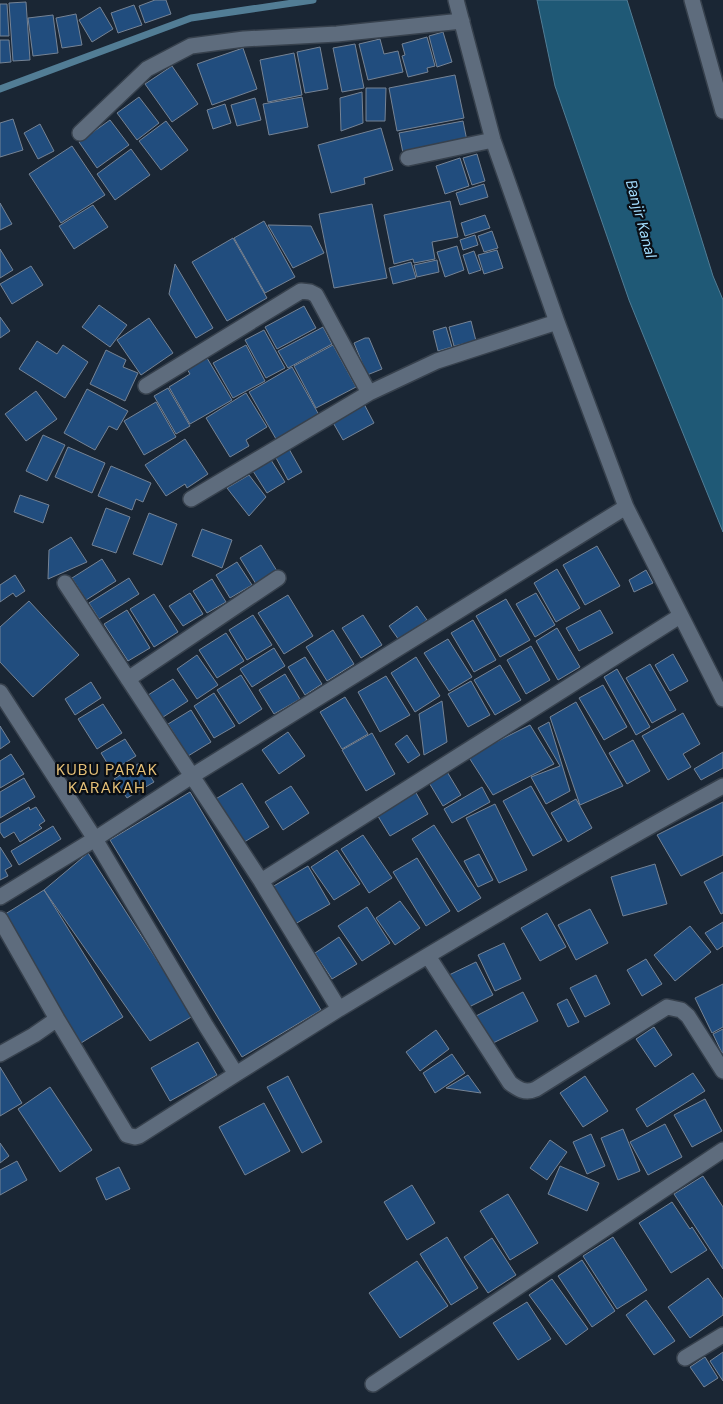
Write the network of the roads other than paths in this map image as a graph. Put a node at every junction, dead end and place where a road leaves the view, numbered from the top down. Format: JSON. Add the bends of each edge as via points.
{"nodes":[{"id":1,"x":692,"y":0,"type":"edge"},
{"id":2,"x":459,"y":11,"type":"edge"},
{"id":3,"x":723,"y":111,"type":"edge"},
{"id":4,"x":80,"y":134,"type":"dead end"},
{"id":5,"x":493,"y":140,"type":"junction"},
{"id":6,"x":408,"y":158,"type":"dead end"},
{"id":7,"x":557,"y":322,"type":"junction"},
{"id":8,"x":146,"y":386,"type":"dead end"},
{"id":9,"x":369,"y":393,"type":"junction"},
{"id":10,"x":191,"y":499,"type":"dead end"},
{"id":11,"x":626,"y":507,"type":"junction"},
{"id":12,"x":278,"y":578,"type":"dead end"},
{"id":13,"x":65,"y":583,"type":"dead end"},
{"id":14,"x":680,"y":616,"type":"junction"},
{"id":15,"x":128,"y":679,"type":"junction"},
{"id":16,"x":0,"y":692,"type":"edge"},
{"id":17,"x":723,"y":699,"type":"edge"},
{"id":18,"x":192,"y":776,"type":"junction"},
{"id":19,"x":723,"y":786,"type":"edge"},
{"id":20,"x":95,"y":839,"type":"junction"},
{"id":21,"x":261,"y":881,"type":"junction"},
{"id":22,"x":0,"y":897,"type":"edge"},
{"id":23,"x":0,"y":919,"type":"edge"},
{"id":24,"x":428,"y":956,"type":"junction"},
{"id":25,"x":339,"y":1009,"type":"junction"},
{"id":26,"x":57,"y":1019,"type":"junction"},
{"id":27,"x":0,"y":1054,"type":"edge"},
{"id":28,"x":723,"y":1071,"type":"edge"},
{"id":29,"x":236,"y":1074,"type":"junction"},
{"id":30,"x":723,"y":1150,"type":"edge"},
{"id":31,"x":723,"y":1335,"type":"edge"},
{"id":32,"x":685,"y":1358,"type":"dead end"},
{"id":33,"x":373,"y":1384,"type":"dead end"}],
"edges":[{"from":1,"to":3,"type":"street"},
{"from":2,"to":4,"type":"street","via":[[337,34],[244,39],[191,46],[147,68]]},
{"from":2,"to":5,"type":"street"},
{"from":5,"to":6,"type":"street"},
{"from":5,"to":7,"type":"street"},
{"from":7,"to":9,"type":"street","via":[[437,361]]},
{"from":7,"to":11,"type":"street"},
{"from":8,"to":9,"type":"street","via":[[301,291],[316,295]]},
{"from":9,"to":10,"type":"street"},
{"from":11,"to":14,"type":"street"},
{"from":11,"to":18,"type":"street"},
{"from":12,"to":15,"type":"street"},
{"from":13,"to":15,"type":"street"},
{"from":14,"to":17,"type":"street"},
{"from":14,"to":21,"type":"street"},
{"from":15,"to":18,"type":"street"},
{"from":16,"to":20,"type":"street"},
{"from":18,"to":20,"type":"street"},
{"from":18,"to":21,"type":"street"},
{"from":19,"to":24,"type":"street","via":[[520,900]]},
{"from":20,"to":22,"type":"street"},
{"from":20,"to":29,"type":"street"},
{"from":21,"to":25,"type":"street"},
{"from":23,"to":26,"type":"street"},
{"from":24,"to":25,"type":"street"},
{"from":24,"to":28,"type":"street","via":[[510,1083],[519,1090],[536,1090],[666,1007],[681,1010],[688,1016]]},
{"from":25,"to":29,"type":"street"},
{"from":26,"to":27,"type":"street"},
{"from":26,"to":29,"type":"street","via":[[124,1132],[131,1137],[139,1136]]},
{"from":30,"to":33,"type":"street"},
{"from":31,"to":32,"type":"street"}]}
